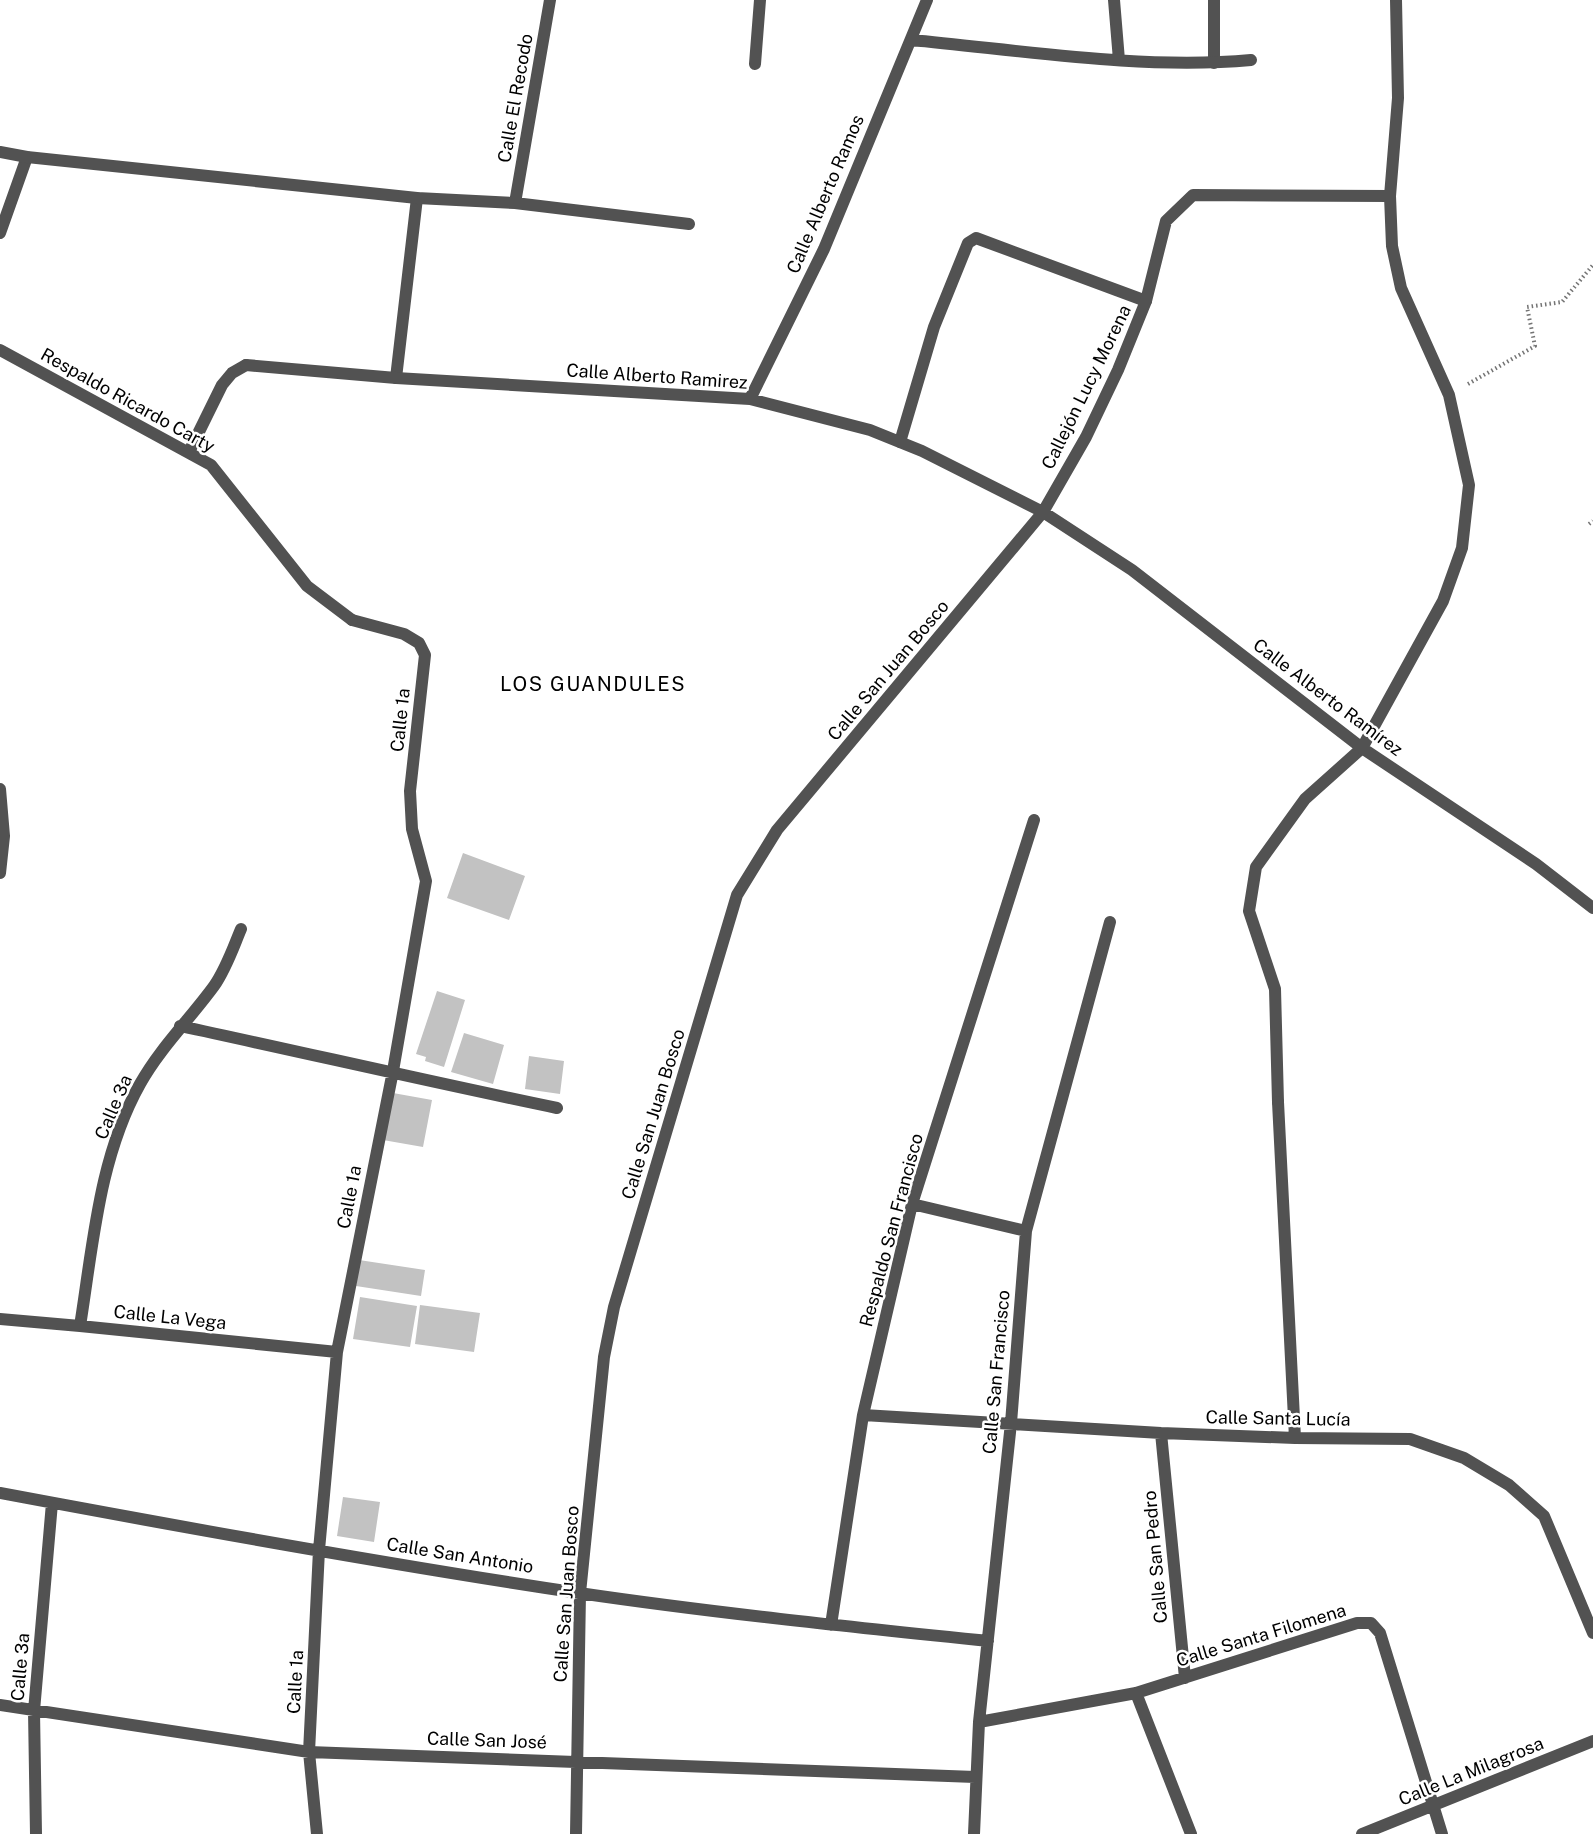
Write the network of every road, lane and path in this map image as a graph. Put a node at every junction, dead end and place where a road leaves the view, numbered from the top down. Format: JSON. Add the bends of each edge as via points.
{"nodes":[{"id":1,"x":550,"y":0,"type":"edge"},
{"id":2,"x":760,"y":0,"type":"edge"},
{"id":3,"x":927,"y":0,"type":"edge"},
{"id":4,"x":1114,"y":0,"type":"edge"},
{"id":5,"x":1214,"y":0,"type":"edge"},
{"id":6,"x":1396,"y":0,"type":"edge"},
{"id":7,"x":911,"y":40,"type":"junction"},
{"id":8,"x":1119,"y":60,"type":"junction"},
{"id":9,"x":1251,"y":60,"type":"dead end"},
{"id":10,"x":1214,"y":63,"type":"junction"},
{"id":11,"x":755,"y":64,"type":"dead end"},
{"id":12,"x":0,"y":152,"type":"edge"},
{"id":13,"x":27,"y":157,"type":"junction"},
{"id":14,"x":1390,"y":196,"type":"junction"},
{"id":15,"x":417,"y":198,"type":"junction"},
{"id":16,"x":515,"y":202,"type":"junction"},
{"id":17,"x":689,"y":224,"type":"dead end"},
{"id":18,"x":0,"y":233,"type":"edge"},
{"id":19,"x":1593,"y":265,"type":"edge"},
{"id":20,"x":1146,"y":302,"type":"junction"},
{"id":21,"x":0,"y":350,"type":"edge"},
{"id":22,"x":396,"y":378,"type":"junction"},
{"id":23,"x":1449,"y":394,"type":"junction"},
{"id":24,"x":750,"y":399,"type":"junction"},
{"id":25,"x":900,"y":442,"type":"junction"},
{"id":26,"x":189,"y":452,"type":"junction"},
{"id":27,"x":1043,"y":512,"type":"junction"},
{"id":28,"x":1593,"y":520,"type":"edge"},
{"id":29,"x":1589,"y":524,"type":"dead end"},
{"id":30,"x":352,"y":621,"type":"joint"},
{"id":31,"x":1362,"y":748,"type":"junction"},
{"id":32,"x":0,"y":789,"type":"edge"},
{"id":33,"x":1034,"y":820,"type":"dead end"},
{"id":34,"x":0,"y":873,"type":"edge"},
{"id":35,"x":1593,"y":908,"type":"edge"},
{"id":36,"x":1110,"y":922,"type":"dead end"},
{"id":37,"x":241,"y":928,"type":"dead end"},
{"id":38,"x":180,"y":1026,"type":"junction"},
{"id":39,"x":393,"y":1071,"type":"junction"},
{"id":40,"x":557,"y":1108,"type":"dead end"},
{"id":41,"x":912,"y":1204,"type":"junction"},
{"id":42,"x":1026,"y":1231,"type":"junction"},
{"id":43,"x":0,"y":1319,"type":"edge"},
{"id":44,"x":80,"y":1326,"type":"junction"},
{"id":45,"x":337,"y":1352,"type":"junction"},
{"id":46,"x":863,"y":1415,"type":"junction"},
{"id":47,"x":1011,"y":1423,"type":"junction"},
{"id":48,"x":1161,"y":1433,"type":"junction"},
{"id":49,"x":1295,"y":1438,"type":"junction"},
{"id":50,"x":0,"y":1493,"type":"edge"},
{"id":51,"x":52,"y":1503,"type":"junction"},
{"id":52,"x":319,"y":1550,"type":"junction"},
{"id":53,"x":580,"y":1593,"type":"junction"},
{"id":54,"x":831,"y":1624,"type":"junction"},
{"id":55,"x":1593,"y":1633,"type":"edge"},
{"id":56,"x":988,"y":1641,"type":"junction"},
{"id":57,"x":1185,"y":1678,"type":"junction"},
{"id":58,"x":1136,"y":1694,"type":"junction"},
{"id":59,"x":0,"y":1705,"type":"edge"},
{"id":60,"x":34,"y":1711,"type":"junction"},
{"id":61,"x":979,"y":1722,"type":"junction"},
{"id":62,"x":1593,"y":1741,"type":"edge"},
{"id":63,"x":309,"y":1752,"type":"junction"},
{"id":64,"x":576,"y":1761,"type":"junction"},
{"id":65,"x":975,"y":1777,"type":"junction"},
{"id":66,"x":1433,"y":1806,"type":"junction"},
{"id":67,"x":36,"y":1834,"type":"edge"},
{"id":68,"x":317,"y":1834,"type":"edge"},
{"id":69,"x":576,"y":1834,"type":"edge"},
{"id":70,"x":974,"y":1834,"type":"edge"},
{"id":71,"x":1191,"y":1834,"type":"edge"},
{"id":72,"x":1362,"y":1834,"type":"edge"},
{"id":73,"x":1442,"y":1834,"type":"edge"}],
"edges":[{"from":1,"to":16,"type":"street","name":"Calle El Recodo"},
{"from":2,"to":11,"type":"street"},
{"from":3,"to":7,"type":"street","name":"Calle Alberto Ramos"},
{"from":4,"to":8,"type":"street"},
{"from":5,"to":10,"type":"street"},
{"from":6,"to":14,"type":"street","via":[[1398,99]]},
{"from":7,"to":8,"type":"street"},
{"from":7,"to":24,"type":"street","name":"Calle Alberto Ramos","via":[[824,249]]},
{"from":8,"to":10,"type":"street"},
{"from":9,"to":10,"type":"street"},
{"from":12,"to":13,"type":"street"},
{"from":13,"to":15,"type":"street"},
{"from":13,"to":18,"type":"street"},
{"from":14,"to":20,"type":"street","name":"Callejón Lucy Morena","via":[[1193,195],[1166,221]]},
{"from":14,"to":23,"type":"street","via":[[1392,246],[1401,288]]},
{"from":15,"to":16,"type":"street"},
{"from":15,"to":22,"type":"street"},
{"from":16,"to":17,"type":"street"},
{"from":19,"to":23,"type":"path","via":[[1562,302],[1527,307],[1535,346]]},
{"from":20,"to":25,"type":"street","via":[[976,238],[972,240],[934,327]]},
{"from":20,"to":27,"type":"street","name":"Callejón Lucy Morena","via":[[1086,437]]},
{"from":21,"to":26,"type":"street","name":"Respaldo Ricardo Carty"},
{"from":22,"to":24,"type":"street","name":"Calle Alberto Ramirez"},
{"from":22,"to":26,"type":"street","name":"Calle Alberto Ramirez","via":[[246,365],[222,385]]},
{"from":23,"to":31,"type":"street","via":[[1469,485],[1462,548],[1443,601]]},
{"from":24,"to":25,"type":"street","name":"Calle Alberto Ramirez","via":[[860,426]]},
{"from":25,"to":27,"type":"street","name":"Calle Alberto Ramirez"},
{"from":26,"to":30,"type":"street","name":"Respaldo Ricardo Carty","via":[[211,465],[307,586]]},
{"from":27,"to":31,"type":"street","name":"Calle Alberto Ramírez","via":[[1132,570]]},
{"from":27,"to":53,"type":"street","name":"Calle San Juan Bosco","via":[[777,830],[737,895],[614,1307],[604,1357]]},
{"from":28,"to":29,"type":"path"},
{"from":30,"to":39,"type":"street","name":"Calle 1a","via":[[404,634],[419,643],[425,655],[410,791],[412,829],[426,881]]},
{"from":31,"to":35,"type":"street","name":"Calle Alberto Ramírez","via":[[1536,864]]},
{"from":31,"to":49,"type":"street","via":[[1305,799],[1256,867],[1249,911],[1275,989]]},
{"from":32,"to":34,"type":"street","via":[[4,836]]},
{"from":33,"to":41,"type":"street","name":"Respaldo San Francisco"},
{"from":36,"to":42,"type":"street","name":"Calle San Francisco"},
{"from":37,"to":38,"type":"street","name":"Calle 3a","via":[[214,985]]},
{"from":38,"to":39,"type":"street"},
{"from":38,"to":44,"type":"street","name":"Calle 3a","via":[[140,1083],[120,1126],[103,1188]]},
{"from":39,"to":40,"type":"street"},
{"from":39,"to":45,"type":"street","name":"Calle 1a"},
{"from":41,"to":42,"type":"street"},
{"from":41,"to":46,"type":"street","name":"Respaldo San Francisco"},
{"from":42,"to":47,"type":"street","name":"Calle San Francisco"},
{"from":43,"to":44,"type":"street","name":"Calle La Vega"},
{"from":44,"to":45,"type":"street","name":"Calle La Vega"},
{"from":45,"to":52,"type":"street","name":"Calle 1a"},
{"from":46,"to":47,"type":"street","name":"Calle Santa Lucía"},
{"from":46,"to":54,"type":"street","name":"Respaldo San Francisco"},
{"from":47,"to":48,"type":"street","name":"Calle Santa Lucía"},
{"from":47,"to":56,"type":"street","name":"Calle San Francisco"},
{"from":48,"to":49,"type":"street","name":"Calle Santa Lucía"},
{"from":48,"to":57,"type":"street","name":"Calle San Pedro"},
{"from":49,"to":55,"type":"street","name":"Calle Santa Lucía","via":[[1410,1439],[1464,1458],[1509,1485],[1544,1516]]},
{"from":50,"to":51,"type":"street","name":"Calle San Antonio"},
{"from":51,"to":52,"type":"street","name":"Calle San Antonio"},
{"from":51,"to":60,"type":"street","name":"Calle 3a"},
{"from":52,"to":53,"type":"street","name":"Calle San Antonio"},
{"from":52,"to":63,"type":"street","name":"Calle 1a"},
{"from":53,"to":54,"type":"street","name":"Calle San Antonio"},
{"from":53,"to":64,"type":"street","name":"Calle San Juan Bosco"},
{"from":54,"to":56,"type":"street","name":"Calle San Antonio"},
{"from":56,"to":61,"type":"street","name":"Calle San Francisco"},
{"from":57,"to":58,"type":"street","name":"Calle Santa Filomena"},
{"from":57,"to":66,"type":"street","name":"Calle Santa Filomena","via":[[1357,1623],[1371,1623],[1380,1632]]},
{"from":58,"to":61,"type":"street","name":"Calle Santa Filomena"},
{"from":58,"to":71,"type":"street"},
{"from":59,"to":60,"type":"street","name":"Calle San José"},
{"from":60,"to":63,"type":"street","name":"Calle San José"},
{"from":60,"to":67,"type":"street","name":"Calle 3a"},
{"from":61,"to":65,"type":"street","name":"Calle San Francisco"},
{"from":62,"to":66,"type":"street","name":"Calle La Milagrosa"},
{"from":63,"to":64,"type":"street","name":"Calle San José"},
{"from":63,"to":68,"type":"street","name":"Calle 1a"},
{"from":64,"to":65,"type":"street","name":"Calle San José"},
{"from":64,"to":69,"type":"street","name":"Calle San Juan Bosco"},
{"from":65,"to":70,"type":"street","name":"Calle San Francisco"},
{"from":66,"to":72,"type":"street","name":"Calle La Milagrosa"},
{"from":66,"to":73,"type":"street","name":"Calle Santa Filomena"}]}
